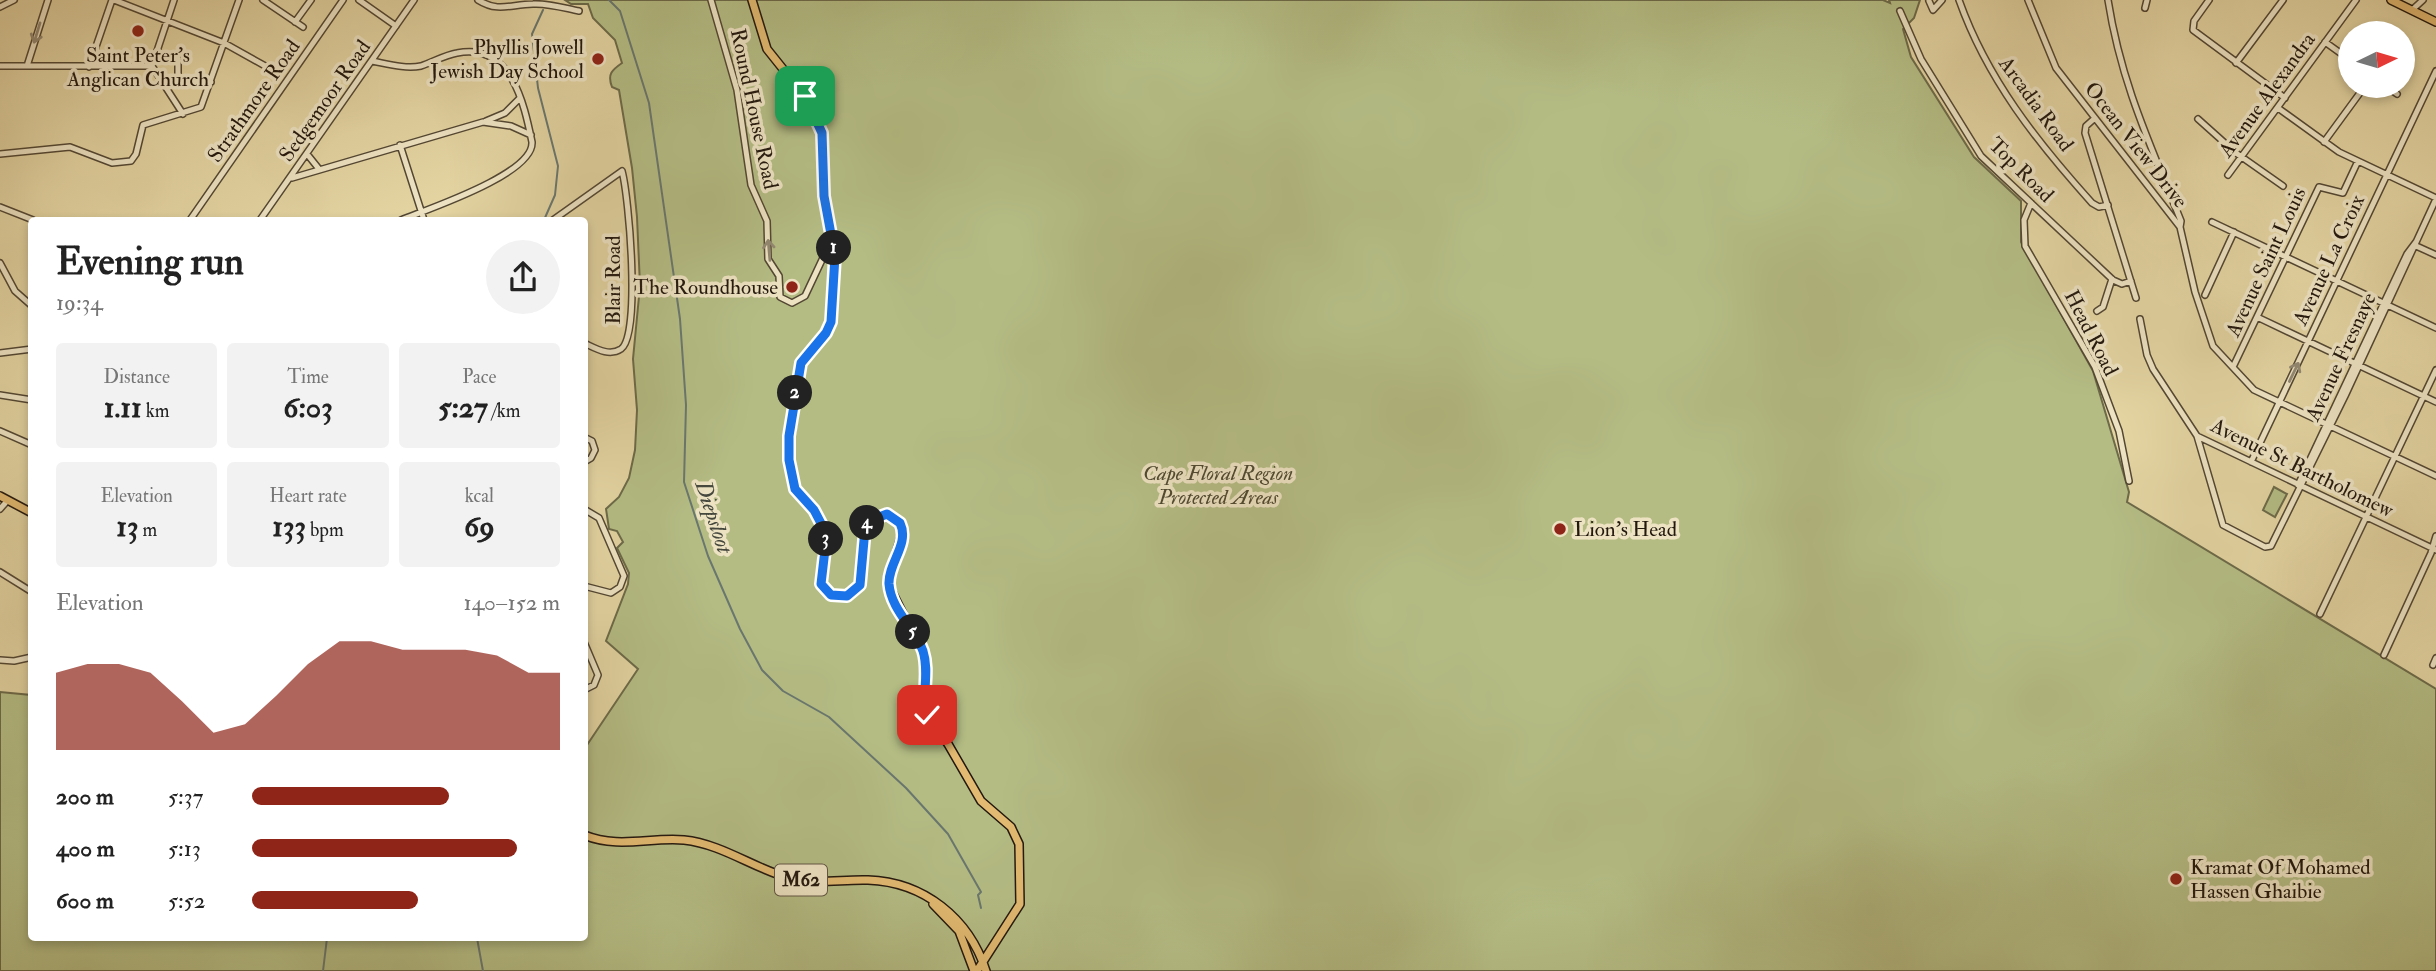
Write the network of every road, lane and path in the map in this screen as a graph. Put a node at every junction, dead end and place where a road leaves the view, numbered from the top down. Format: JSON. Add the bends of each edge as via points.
{"nodes":[{"id":1,"x":14,"y":0,"type":"edge"},
{"id":2,"x":48,"y":0,"type":"edge"},
{"id":3,"x":113,"y":0,"type":"edge"},
{"id":4,"x":174,"y":0,"type":"edge"},
{"id":5,"x":239,"y":0,"type":"edge"},
{"id":6,"x":262,"y":0,"type":"edge"},
{"id":7,"x":311,"y":0,"type":"edge"},
{"id":8,"x":343,"y":0,"type":"edge"},
{"id":9,"x":359,"y":0,"type":"edge"},
{"id":10,"x":414,"y":0,"type":"edge"},
{"id":11,"x":478,"y":0,"type":"edge"},
{"id":12,"x":711,"y":0,"type":"edge"},
{"id":13,"x":752,"y":0,"type":"edge"},
{"id":14,"x":1942,"y":0,"type":"edge"},
{"id":15,"x":1959,"y":0,"type":"edge"},
{"id":16,"x":2028,"y":0,"type":"edge"},
{"id":17,"x":2108,"y":0,"type":"edge"},
{"id":18,"x":2147,"y":0,"type":"edge"},
{"id":19,"x":2209,"y":0,"type":"edge"},
{"id":20,"x":2283,"y":0,"type":"edge"},
{"id":21,"x":2356,"y":0,"type":"edge"},
{"id":22,"x":2390,"y":0,"type":"edge"},
{"id":23,"x":2423,"y":0,"type":"edge"},
{"id":24,"x":1929,"y":1,"type":"edge"},
{"id":25,"x":0,"y":7,"type":"edge"},
{"id":26,"x":2145,"y":8,"type":"dead end"},
{"id":27,"x":2412,"y":10,"type":"junction"},
{"id":28,"x":1900,"y":11,"type":"dead end"},
{"id":29,"x":579,"y":12,"type":"dead end"},
{"id":30,"x":168,"y":19,"type":"junction"},
{"id":31,"x":295,"y":22,"type":"junction"},
{"id":32,"x":2436,"y":22,"type":"edge"},
{"id":33,"x":396,"y":26,"type":"junction"},
{"id":34,"x":303,"y":27,"type":"dead end"},
{"id":35,"x":2325,"y":42,"type":"junction"},
{"id":36,"x":224,"y":43,"type":"junction"},
{"id":37,"x":2338,"y":51,"type":"edge"},
{"id":38,"x":178,"y":58,"type":"dead end"},
{"id":39,"x":372,"y":61,"type":"junction"},
{"id":40,"x":2236,"y":63,"type":"junction"},
{"id":41,"x":0,"y":66,"type":"edge"},
{"id":42,"x":27,"y":66,"type":"junction"},
{"id":43,"x":89,"y":66,"type":"junction"},
{"id":44,"x":152,"y":66,"type":"junction"},
{"id":45,"x":267,"y":66,"type":"dead end"},
{"id":46,"x":2436,"y":71,"type":"edge"},
{"id":47,"x":211,"y":82,"type":"junction"},
{"id":48,"x":520,"y":97,"type":"junction"},
{"id":49,"x":2285,"y":98,"type":"junction"},
{"id":50,"x":2356,"y":98,"type":"edge"},
{"id":51,"x":2277,"y":108,"type":"junction"},
{"id":52,"x":183,"y":114,"type":"junction"},
{"id":53,"x":2095,"y":118,"type":"junction"},
{"id":54,"x":2198,"y":119,"type":"dead end"},
{"id":55,"x":483,"y":122,"type":"junction"},
{"id":56,"x":531,"y":135,"type":"junction"},
{"id":57,"x":2325,"y":142,"type":"junction"},
{"id":58,"x":400,"y":145,"type":"junction"},
{"id":59,"x":0,"y":154,"type":"edge"},
{"id":60,"x":307,"y":154,"type":"junction"},
{"id":61,"x":2242,"y":156,"type":"junction"},
{"id":62,"x":2358,"y":161,"type":"junction"},
{"id":63,"x":319,"y":169,"type":"junction"},
{"id":64,"x":2228,"y":175,"type":"dead end"},
{"id":65,"x":2387,"y":175,"type":"junction"},
{"id":66,"x":290,"y":178,"type":"junction"},
{"id":67,"x":2283,"y":186,"type":"dead end"},
{"id":68,"x":2436,"y":199,"type":"edge"},
{"id":69,"x":2031,"y":203,"type":"junction"},
{"id":70,"x":2108,"y":205,"type":"junction"},
{"id":71,"x":0,"y":207,"type":"edge"},
{"id":72,"x":421,"y":212,"type":"junction"},
{"id":73,"x":192,"y":217,"type":"edge"},
{"id":74,"x":262,"y":217,"type":"edge"},
{"id":75,"x":408,"y":217,"type":"edge"},
{"id":76,"x":423,"y":217,"type":"edge"},
{"id":77,"x":556,"y":217,"type":"edge"},
{"id":78,"x":28,"y":218,"type":"edge"},
{"id":79,"x":2212,"y":222,"type":"dead end"},
{"id":80,"x":2180,"y":227,"type":"junction"},
{"id":81,"x":2234,"y":232,"type":"junction"},
{"id":82,"x":834,"y":242,"type":"junction"},
{"id":83,"x":2415,"y":244,"type":"junction"},
{"id":84,"x":2285,"y":256,"type":"junction"},
{"id":85,"x":2436,"y":256,"type":"edge"},
{"id":86,"x":0,"y":263,"type":"edge"},
{"id":87,"x":3,"y":278,"type":"edge"},
{"id":88,"x":2112,"y":279,"type":"junction"},
{"id":89,"x":2131,"y":281,"type":"junction"},
{"id":90,"x":2337,"y":281,"type":"junction"},
{"id":91,"x":2205,"y":295,"type":"dead end"},
{"id":92,"x":2136,"y":298,"type":"dead end"},
{"id":93,"x":28,"y":302,"type":"edge"},
{"id":94,"x":2386,"y":304,"type":"junction"},
{"id":95,"x":2097,"y":311,"type":"dead end"},
{"id":96,"x":2257,"y":317,"type":"junction"},
{"id":97,"x":2140,"y":319,"type":"dead end"},
{"id":98,"x":2436,"y":328,"type":"edge"},
{"id":99,"x":2308,"y":341,"type":"junction"},
{"id":100,"x":588,"y":345,"type":"edge"},
{"id":101,"x":28,"y":350,"type":"edge"},
{"id":102,"x":0,"y":353,"type":"edge"},
{"id":103,"x":2357,"y":364,"type":"junction"},
{"id":104,"x":2233,"y":368,"type":"junction"},
{"id":105,"x":2436,"y":370,"type":"edge"},
{"id":106,"x":0,"y":396,"type":"edge"},
{"id":107,"x":2424,"y":396,"type":"junction"},
{"id":108,"x":28,"y":400,"type":"edge"},
{"id":109,"x":2280,"y":402,"type":"junction"},
{"id":110,"x":2436,"y":402,"type":"edge"},
{"id":111,"x":2329,"y":425,"type":"junction"},
{"id":112,"x":0,"y":431,"type":"edge"},
{"id":113,"x":2197,"y":436,"type":"junction"},
{"id":114,"x":588,"y":439,"type":"edge"},
{"id":115,"x":28,"y":443,"type":"edge"},
{"id":116,"x":2212,"y":443,"type":"junction"},
{"id":117,"x":2201,"y":454,"type":"junction"},
{"id":118,"x":2395,"y":456,"type":"junction"},
{"id":119,"x":588,"y":459,"type":"edge"},
{"id":120,"x":2251,"y":462,"type":"junction"},
{"id":121,"x":2436,"y":475,"type":"edge"},
{"id":122,"x":2129,"y":481,"type":"dead end"},
{"id":123,"x":2300,"y":486,"type":"junction"},
{"id":124,"x":4,"y":498,"type":"edge"},
{"id":125,"x":0,"y":509,"type":"edge"},
{"id":126,"x":28,"y":511,"type":"edge"},
{"id":127,"x":588,"y":511,"type":"edge"},
{"id":128,"x":2366,"y":516,"type":"junction"},
{"id":129,"x":2436,"y":536,"type":"edge"},
{"id":130,"x":2434,"y":550,"type":"edge"},
{"id":131,"x":0,"y":572,"type":"edge"},
{"id":132,"x":588,"y":587,"type":"edge"},
{"id":133,"x":28,"y":590,"type":"edge"},
{"id":134,"x":2320,"y":614,"type":"dead end"},
{"id":135,"x":588,"y":651,"type":"edge"},
{"id":136,"x":2384,"y":655,"type":"dead end"},
{"id":137,"x":28,"y":658,"type":"edge"},
{"id":138,"x":0,"y":660,"type":"edge"},
{"id":139,"x":588,"y":688,"type":"edge"},
{"id":140,"x":588,"y":836,"type":"edge"},
{"id":141,"x":899,"y":885,"type":"junction"},
{"id":142,"x":982,"y":960,"type":"junction"},
{"id":143,"x":976,"y":971,"type":"edge"},
{"id":144,"x":986,"y":971,"type":"edge"}],
"edges":[{"from":1,"to":25,"type":"street"},
{"from":2,"to":42,"type":"street","one_way":true},
{"from":3,"to":30,"type":"street"},
{"from":3,"to":43,"type":"street"},
{"from":4,"to":30,"type":"street"},
{"from":5,"to":36,"type":"street"},
{"from":6,"to":31,"type":"street"},
{"from":7,"to":31,"type":"street"},
{"from":8,"to":73,"type":"street","name":"Strathmore Road"},
{"from":9,"to":33,"type":"street"},
{"from":10,"to":33,"type":"street","name":"Sedgemoor Road"},
{"from":11,"to":29,"type":"street","via":[[493,8],[538,4]]},
{"from":82,"to":12,"type":"street","name":"Round House Road","one_way":true,"via":[[802,299],[783,300],[779,276],[768,259],[768,221],[751,184],[737,90]]},
{"from":13,"to":82,"type":"main road","via":[[767,49],[820,124],[825,148],[824,199]]},
{"from":14,"to":24,"type":"street","via":[[1933,10]]},
{"from":15,"to":70,"type":"street","name":"Arcadia Road","via":[[1983,58],[2025,125],[2092,203]]},
{"from":16,"to":53,"type":"street","name":"Ocean View Drive","via":[[2054,65]]},
{"from":17,"to":80,"type":"street","via":[[2118,58]]},
{"from":18,"to":26,"type":"street"},
{"from":19,"to":40,"type":"street","via":[[2193,30]]},
{"from":20,"to":40,"type":"street"},
{"from":21,"to":35,"type":"street","name":"Avenue Alexandra"},
{"from":22,"to":27,"type":"main road"},
{"from":23,"to":27,"type":"street"},
{"from":27,"to":32,"type":"main road"},
{"from":28,"to":69,"type":"street","name":"Top Road","via":[[1921,59],[1978,151]]},
{"from":30,"to":36,"type":"street"},
{"from":30,"to":44,"type":"street"},
{"from":31,"to":34,"type":"street"},
{"from":33,"to":39,"type":"street","name":"Sedgemoor Road"},
{"from":35,"to":37,"type":"street"},
{"from":35,"to":49,"type":"street","name":"Avenue Alexandra"},
{"from":36,"to":45,"type":"street"},
{"from":36,"to":47,"type":"street"},
{"from":38,"to":47,"type":"street","via":[[178,80]]},
{"from":39,"to":48,"type":"street","via":[[410,67],[476,52],[506,70]]},
{"from":39,"to":60,"type":"street","name":"Sedgemoor Road"},
{"from":40,"to":49,"type":"street"},
{"from":41,"to":42,"type":"street"},
{"from":42,"to":43,"type":"street"},
{"from":43,"to":44,"type":"street"},
{"from":44,"to":52,"type":"street"},
{"from":46,"to":65,"type":"street","name":"Avenue La Croix"},
{"from":47,"to":52,"type":"street","via":[[201,107]]},
{"from":48,"to":55,"type":"street","via":[[505,113]]},
{"from":48,"to":56,"type":"street"},
{"from":49,"to":51,"type":"street","name":"Avenue Alexandra"},
{"from":50,"to":57,"type":"street"},
{"from":51,"to":57,"type":"street"},
{"from":51,"to":61,"type":"street","name":"Avenue Alexandra"},
{"from":52,"to":59,"type":"street","via":[[143,125],[134,158],[122,164],[70,147]]},
{"from":53,"to":70,"type":"street","via":[[2085,131]]},
{"from":53,"to":80,"type":"street","name":"Ocean View Drive"},
{"from":54,"to":61,"type":"street"},
{"from":55,"to":56,"type":"street","via":[[511,125]]},
{"from":55,"to":58,"type":"street"},
{"from":56,"to":72,"type":"street","via":[[533,151],[523,162],[489,183]]},
{"from":57,"to":62,"type":"street"},
{"from":58,"to":63,"type":"street"},
{"from":58,"to":72,"type":"street"},
{"from":60,"to":63,"type":"street"},
{"from":60,"to":66,"type":"street","name":"Sedgemoor Road"},
{"from":61,"to":64,"type":"street","name":"Avenue Alexandra"},
{"from":61,"to":67,"type":"street"},
{"from":62,"to":65,"type":"street"},
{"from":62,"to":84,"type":"street","name":"Avenue Saint Louis","via":[[2343,193],[2319,186]]},
{"from":63,"to":66,"type":"street"},
{"from":65,"to":68,"type":"street"},
{"from":65,"to":90,"type":"street","name":"Avenue La Croix"},
{"from":66,"to":74,"type":"street","name":"Sedgemoor Road"},
{"from":68,"to":83,"type":"street","name":"Avenue Fresnaye"},
{"from":69,"to":88,"type":"street","name":"Top Road"},
{"from":69,"to":122,"type":"street","name":"Head Road","via":[[2024,220],[2025,246],[2096,369],[2119,431]]},
{"from":70,"to":89,"type":"street"},
{"from":71,"to":78,"type":"street"},
{"from":72,"to":75,"type":"street"},
{"from":72,"to":76,"type":"street"},
{"from":77,"to":100,"type":"street","name":"Blair Road","via":[[622,171],[632,274],[628,338],[623,348],[614,352]]},
{"from":79,"to":81,"type":"street"},
{"from":80,"to":104,"type":"street","name":"Ocean View Drive","via":[[2208,338]]},
{"from":81,"to":84,"type":"street"},
{"from":81,"to":91,"type":"street"},
{"from":82,"to":142,"type":"main road","via":[[831,322],[804,357],[799,372],[788,446],[792,482],[822,525],[826,541],[820,579],[831,595],[847,596],[860,585],[865,529],[871,520],[887,514],[902,527],[889,585],[924,654],[927,715],[981,801],[1011,827],[1019,844],[1020,904]]},
{"from":83,"to":85,"type":"street"},
{"from":83,"to":94,"type":"street","name":"Avenue Fresnaye"},
{"from":84,"to":90,"type":"street"},
{"from":84,"to":96,"type":"street","name":"Avenue Saint Louis"},
{"from":86,"to":87,"type":"street"},
{"from":87,"to":93,"type":"street"},
{"from":88,"to":89,"type":"street","via":[[2120,284]]},
{"from":88,"to":95,"type":"street","via":[[2103,307]]},
{"from":89,"to":92,"type":"street"},
{"from":90,"to":94,"type":"street"},
{"from":90,"to":99,"type":"street","name":"Avenue La Croix"},
{"from":94,"to":98,"type":"street"},
{"from":94,"to":103,"type":"street","name":"Avenue Fresnaye"},
{"from":96,"to":99,"type":"street"},
{"from":96,"to":104,"type":"street","name":"Avenue Saint Louis"},
{"from":97,"to":113,"type":"street","name":"Avenue St Bartholomew","via":[[2153,369]]},
{"from":99,"to":103,"type":"street"},
{"from":109,"to":99,"type":"street","name":"Avenue La Croix","one_way":true},
{"from":101,"to":102,"type":"street"},
{"from":103,"to":107,"type":"street"},
{"from":103,"to":111,"type":"street","name":"Avenue Fresnaye"},
{"from":104,"to":109,"type":"street","name":"Ocean View Drive","via":[[2251,388]]},
{"from":105,"to":107,"type":"street"},
{"from":106,"to":108,"type":"street"},
{"from":107,"to":110,"type":"street"},
{"from":107,"to":118,"type":"street"},
{"from":109,"to":111,"type":"street","name":"Ocean View Drive"},
{"from":109,"to":120,"type":"street","name":"Avenue La Croix"},
{"from":111,"to":118,"type":"street","name":"Ocean View Drive"},
{"from":111,"to":123,"type":"street","name":"Avenue Fresnaye"},
{"from":112,"to":115,"type":"street"},
{"from":113,"to":116,"type":"street","name":"Avenue St Bartholomew"},
{"from":113,"to":117,"type":"street"},
{"from":114,"to":119,"type":"street","via":[[595,450]]},
{"from":116,"to":117,"type":"street"},
{"from":116,"to":120,"type":"street","name":"Avenue St Bartholomew"},
{"from":117,"to":123,"type":"street","name":"Avenue Fresnaye","via":[[2223,526],[2269,547]]},
{"from":118,"to":121,"type":"street","name":"Ocean View Drive"},
{"from":118,"to":128,"type":"street"},
{"from":120,"to":123,"type":"street","name":"Avenue St Bartholomew"},
{"from":123,"to":128,"type":"street","name":"Avenue St Bartholomew"},
{"from":124,"to":125,"type":"street"},
{"from":124,"to":126,"type":"main road"},
{"from":127,"to":132,"type":"street","via":[[599,518],[624,576],[620,587],[611,593]]},
{"from":128,"to":130,"type":"street","name":"Avenue St Bartholomew"},
{"from":128,"to":134,"type":"street"},
{"from":129,"to":130,"type":"street"},
{"from":130,"to":136,"type":"street"},
{"from":131,"to":133,"type":"street"},
{"from":135,"to":139,"type":"street","via":[[598,675]]},
{"from":137,"to":138,"type":"street"},
{"from":140,"to":141,"type":"main road","number":"M62","via":[[620,844],[703,843],[796,880],[870,880]]},
{"from":141,"to":142,"type":"main road","number":"M62","via":[[925,894],[947,909]]},
{"from":141,"to":143,"type":"main road","number":"M62","via":[[949,919]]},
{"from":142,"to":143,"type":"main road"},
{"from":142,"to":144,"type":"main road","number":"M62"}]}
